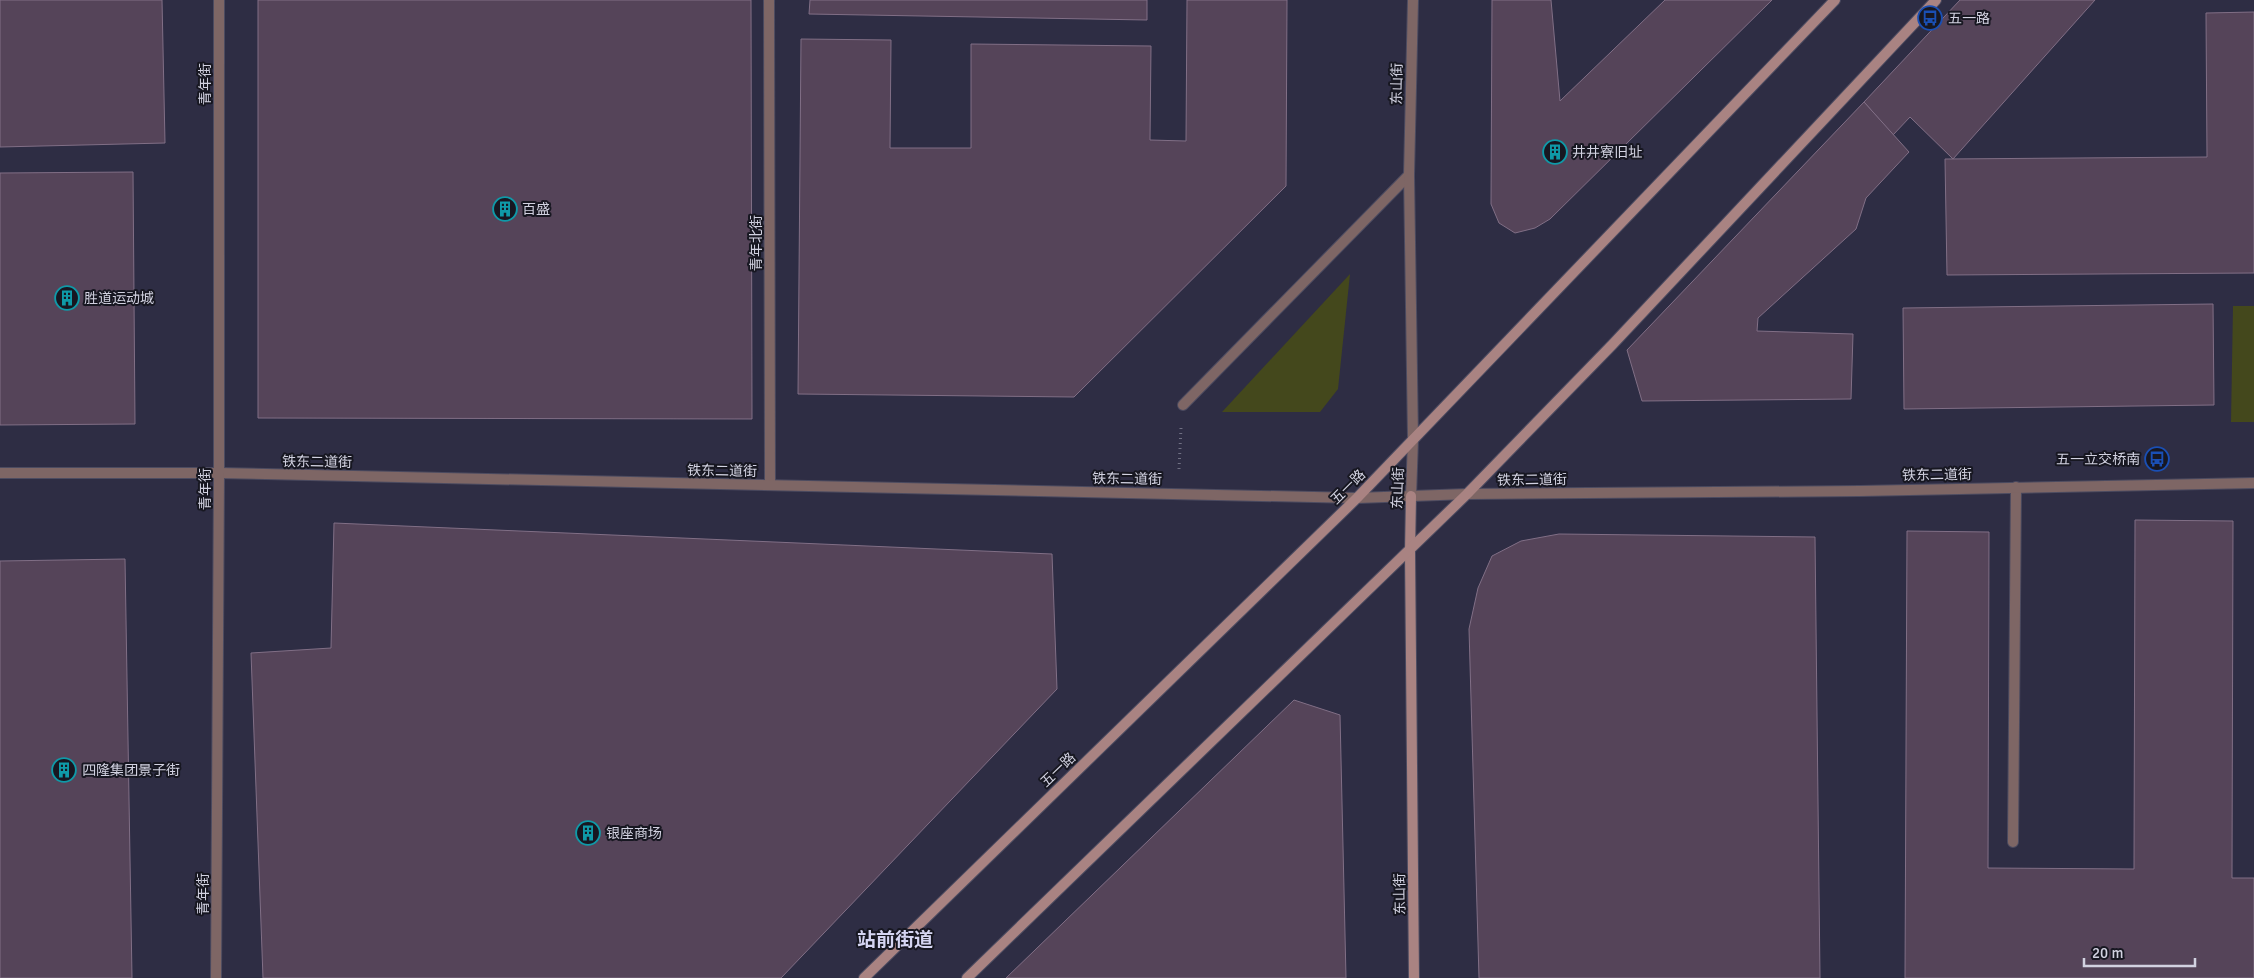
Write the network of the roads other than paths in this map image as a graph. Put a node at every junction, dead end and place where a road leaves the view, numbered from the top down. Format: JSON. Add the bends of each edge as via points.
{"nodes":[{"id":1,"x":219,"y":0,"type":"edge"},
{"id":2,"x":768,"y":0,"type":"edge"},
{"id":3,"x":1413,"y":0,"type":"edge"},
{"id":4,"x":1834,"y":0,"type":"edge"},
{"id":5,"x":1936,"y":0,"type":"edge"},
{"id":6,"x":1409,"y":175,"type":"junction"},
{"id":7,"x":1183,"y":404,"type":"road end"},
{"id":8,"x":1414,"y":439,"type":"junction"},
{"id":9,"x":0,"y":473,"type":"edge"},
{"id":10,"x":219,"y":473,"type":"junction"},
{"id":11,"x":2254,"y":483,"type":"edge"},
{"id":12,"x":770,"y":485,"type":"junction"},
{"id":13,"x":2016,"y":488,"type":"junction"},
{"id":14,"x":1467,"y":494,"type":"junction"},
{"id":15,"x":1411,"y":496,"type":"junction"},
{"id":16,"x":1356,"y":498,"type":"junction"},
{"id":17,"x":1410,"y":552,"type":"junction"},
{"id":18,"x":2013,"y":842,"type":"dead end"},
{"id":19,"x":216,"y":978,"type":"edge"},
{"id":20,"x":864,"y":978,"type":"edge"},
{"id":21,"x":967,"y":978,"type":"edge"},
{"id":22,"x":1414,"y":978,"type":"edge"}],
"edges":[{"from":1,"to":10,"type":"street","name":"青年街"},
{"from":2,"to":12,"type":"street","name":"青年北街"},
{"from":3,"to":6,"type":"street","name":"东山街"},
{"from":4,"to":8,"type":"main road","name":"五一路"},
{"from":5,"to":14,"type":"main road","via":[[1612,345]]},
{"from":6,"to":7,"type":"street"},
{"from":6,"to":8,"type":"street","name":"东山街"},
{"from":8,"to":15,"type":"street","name":"东山街"},
{"from":8,"to":16,"type":"main road","name":"五一路"},
{"from":9,"to":10,"type":"street","name":"铁东二道街"},
{"from":10,"to":12,"type":"street","name":"铁东二道街"},
{"from":10,"to":19,"type":"street","name":"青年街"},
{"from":11,"to":13,"type":"street","name":"铁东二道街"},
{"from":12,"to":16,"type":"street","name":"铁东二道街"},
{"from":13,"to":14,"type":"street","name":"铁东二道街"},
{"from":13,"to":18,"type":"street"},
{"from":14,"to":15,"type":"street","name":"铁东二道街"},
{"from":14,"to":17,"type":"main road"},
{"from":15,"to":16,"type":"street","name":"铁东二道街"},
{"from":15,"to":17,"type":"main road","name":"东山街"},
{"from":16,"to":20,"type":"main road","name":"五一路"},
{"from":17,"to":21,"type":"main road"},
{"from":17,"to":22,"type":"main road","name":"东山街"}]}
